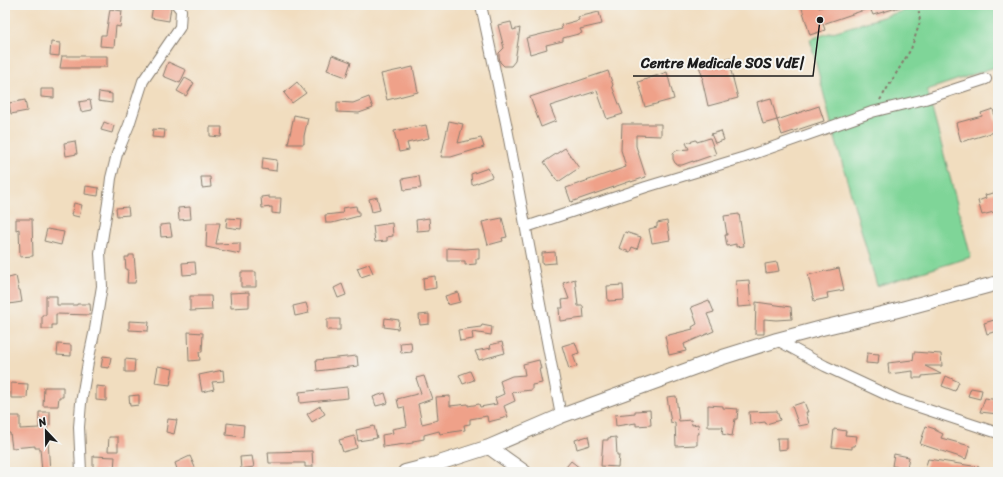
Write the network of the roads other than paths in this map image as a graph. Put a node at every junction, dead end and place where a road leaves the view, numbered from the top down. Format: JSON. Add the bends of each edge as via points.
{"nodes":[{"id":1,"x":177,"y":5,"type":"edge"},
{"id":2,"x":481,"y":5,"type":"edge"},
{"id":3,"x":986,"y":79,"type":"dead end"},
{"id":4,"x":526,"y":227,"type":"junction"},
{"id":5,"x":998,"y":283,"type":"edge"},
{"id":6,"x":777,"y":340,"type":"junction"},
{"id":7,"x":560,"y":416,"type":"junction"},
{"id":8,"x":998,"y":433,"type":"edge"},
{"id":9,"x":489,"y":447,"type":"junction"},
{"id":10,"x":81,"y":472,"type":"edge"},
{"id":11,"x":405,"y":472,"type":"edge"},
{"id":12,"x":524,"y":472,"type":"edge"}],
"edges":[{"from":1,"to":10,"type":"street","via":[[180,10],[180,27],[143,81],[111,178],[100,252],[102,286],[80,415]]},
{"from":2,"to":4,"type":"street"},
{"from":3,"to":4,"type":"street","via":[[925,99],[872,112],[745,157]]},
{"from":4,"to":7,"type":"street"},
{"from":5,"to":6,"type":"main road"},
{"from":6,"to":7,"type":"main road"},
{"from":6,"to":8,"type":"street","via":[[898,400]]},
{"from":7,"to":9,"type":"main road"},
{"from":9,"to":11,"type":"main road"},
{"from":9,"to":12,"type":"main road"}]}
